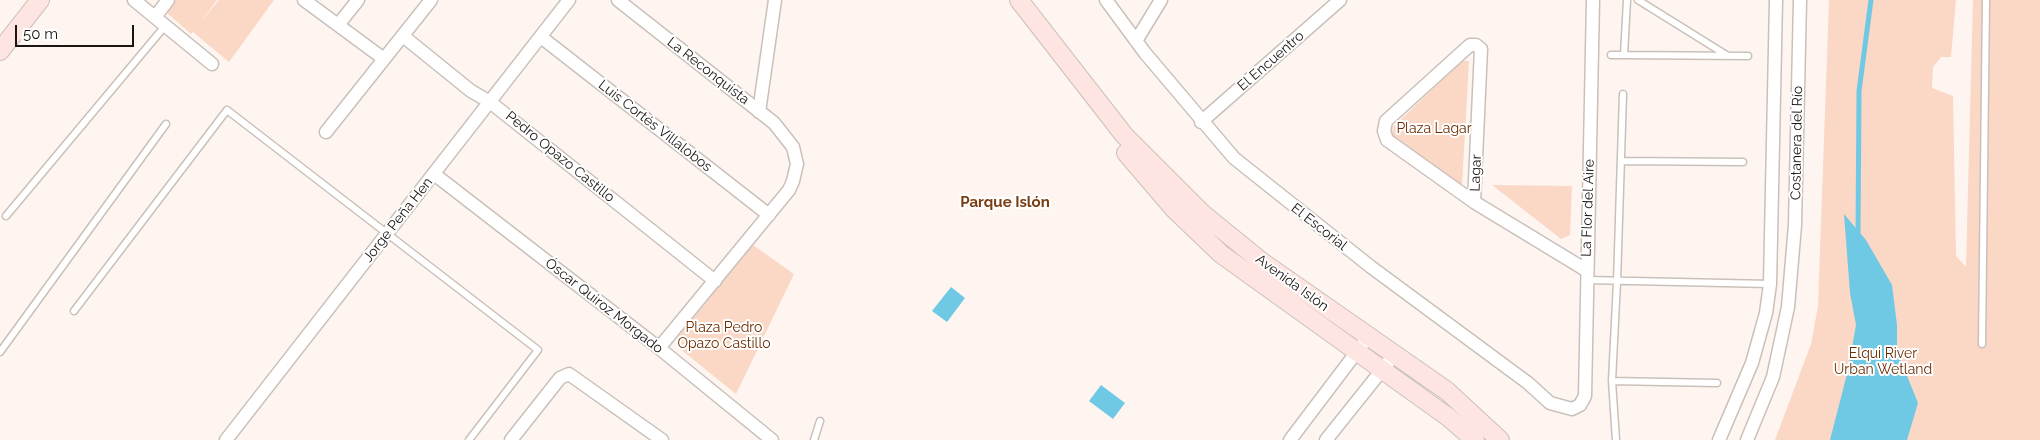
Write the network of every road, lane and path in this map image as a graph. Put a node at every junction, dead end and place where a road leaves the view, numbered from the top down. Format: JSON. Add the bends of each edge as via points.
{"nodes":[{"id":1,"x":40,"y":0,"type":"edge"},
{"id":2,"x":134,"y":0,"type":"edge"},
{"id":3,"x":168,"y":0,"type":"edge"},
{"id":4,"x":304,"y":0,"type":"edge"},
{"id":5,"x":358,"y":0,"type":"edge"},
{"id":6,"x":431,"y":0,"type":"edge"},
{"id":7,"x":570,"y":0,"type":"edge"},
{"id":8,"x":618,"y":0,"type":"edge"},
{"id":9,"x":775,"y":0,"type":"edge"},
{"id":10,"x":1019,"y":0,"type":"edge"},
{"id":11,"x":1106,"y":0,"type":"edge"},
{"id":12,"x":1161,"y":0,"type":"edge"},
{"id":13,"x":1340,"y":0,"type":"edge"},
{"id":14,"x":1594,"y":0,"type":"edge"},
{"id":15,"x":1627,"y":0,"type":"edge"},
{"id":16,"x":1638,"y":0,"type":"edge"},
{"id":17,"x":1776,"y":0,"type":"edge"},
{"id":18,"x":1800,"y":0,"type":"edge"},
{"id":19,"x":1986,"y":0,"type":"edge"},
{"id":20,"x":155,"y":17,"type":"junction"},
{"id":21,"x":338,"y":25,"type":"junction"},
{"id":22,"x":165,"y":26,"type":"junction"},
{"id":23,"x":402,"y":36,"type":"junction"},
{"id":24,"x":541,"y":37,"type":"junction"},
{"id":25,"x":1136,"y":41,"type":"junction"},
{"id":26,"x":0,"y":51,"type":"edge"},
{"id":27,"x":1611,"y":55,"type":"dead end"},
{"id":28,"x":1624,"y":55,"type":"junction"},
{"id":29,"x":1729,"y":56,"type":"junction"},
{"id":30,"x":1748,"y":56,"type":"dead end"},
{"id":31,"x":384,"y":59,"type":"junction"},
{"id":32,"x":212,"y":64,"type":"dead end"},
{"id":33,"x":1623,"y":94,"type":"dead end"},
{"id":34,"x":490,"y":102,"type":"junction"},
{"id":35,"x":1100,"y":107,"type":"junction"},
{"id":36,"x":759,"y":112,"type":"junction"},
{"id":37,"x":1201,"y":122,"type":"junction"},
{"id":38,"x":166,"y":124,"type":"dead end"},
{"id":39,"x":326,"y":132,"type":"dead end"},
{"id":40,"x":1621,"y":161,"type":"junction"},
{"id":41,"x":1744,"y":162,"type":"dead end"},
{"id":42,"x":434,"y":174,"type":"junction"},
{"id":43,"x":1474,"y":202,"type":"junction"},
{"id":44,"x":769,"y":215,"type":"junction"},
{"id":45,"x":6,"y":216,"type":"dead end"},
{"id":46,"x":387,"y":233,"type":"junction"},
{"id":47,"x":1586,"y":275,"type":"junction"},
{"id":48,"x":715,"y":281,"type":"junction"},
{"id":49,"x":1618,"y":282,"type":"junction"},
{"id":50,"x":1770,"y":284,"type":"junction"},
{"id":51,"x":1791,"y":285,"type":"junction"},
{"id":52,"x":74,"y":311,"type":"dead end"},
{"id":53,"x":1368,"y":337,"type":"junction"},
{"id":54,"x":1982,"y":344,"type":"dead end"},
{"id":55,"x":659,"y":348,"type":"junction"},
{"id":56,"x":0,"y":352,"type":"edge"},
{"id":57,"x":1357,"y":352,"type":"junction"},
{"id":58,"x":1394,"y":355,"type":"junction"},
{"id":59,"x":1382,"y":371,"type":"junction"},
{"id":60,"x":1612,"y":381,"type":"junction"},
{"id":61,"x":1717,"y":383,"type":"dead end"},
{"id":62,"x":1572,"y":409,"type":"joint"},
{"id":63,"x":820,"y":421,"type":"dead end"},
{"id":64,"x":226,"y":440,"type":"edge"},
{"id":65,"x":469,"y":440,"type":"edge"},
{"id":66,"x":511,"y":440,"type":"edge"},
{"id":67,"x":662,"y":440,"type":"edge"},
{"id":68,"x":772,"y":440,"type":"edge"},
{"id":69,"x":814,"y":440,"type":"edge"},
{"id":70,"x":1290,"y":440,"type":"edge"},
{"id":71,"x":1326,"y":440,"type":"edge"},
{"id":72,"x":1475,"y":440,"type":"edge"},
{"id":73,"x":1500,"y":440,"type":"edge"},
{"id":74,"x":1616,"y":440,"type":"edge"},
{"id":75,"x":1719,"y":440,"type":"edge"},
{"id":76,"x":1747,"y":440,"type":"edge"}],
"edges":[{"from":1,"to":26,"type":"main road"},
{"from":2,"to":20,"type":"street"},
{"from":3,"to":20,"type":"street"},
{"from":4,"to":21,"type":"street"},
{"from":5,"to":21,"type":"street"},
{"from":6,"to":23,"type":"street"},
{"from":7,"to":24,"type":"street","name":"Jorge Peña Hen"},
{"from":8,"to":36,"type":"street","name":"La Reconquista"},
{"from":9,"to":36,"type":"street"},
{"from":10,"to":35,"type":"main road","name":"Avenida Islón"},
{"from":11,"to":25,"type":"street","name":"El Escorial"},
{"from":12,"to":25,"type":"street"},
{"from":13,"to":37,"type":"street","name":"El Encuentro"},
{"from":14,"to":47,"type":"street","name":"La Flor del Aire"},
{"from":15,"to":28,"type":"lane"},
{"from":16,"to":29,"type":"lane"},
{"from":17,"to":50,"type":"street","name":"Costanera del Río"},
{"from":18,"to":51,"type":"street","name":"Costanera del Río"},
{"from":19,"to":54,"type":"lane"},
{"from":20,"to":22,"type":"street"},
{"from":21,"to":31,"type":"street"},
{"from":22,"to":32,"type":"street"},
{"from":22,"to":45,"type":"lane"},
{"from":23,"to":31,"type":"street"},
{"from":23,"to":34,"type":"street","name":"Pedro Opazo Castillo","via":[[471,91]]},
{"from":24,"to":34,"type":"street","name":"Jorge Peña Hen"},
{"from":24,"to":44,"type":"street","name":"Luis Cortés Villalobos"},
{"from":25,"to":37,"type":"street","name":"El Escorial"},
{"from":27,"to":28,"type":"lane"},
{"from":28,"to":29,"type":"lane"},
{"from":29,"to":30,"type":"lane"},
{"from":31,"to":39,"type":"street"},
{"from":33,"to":40,"type":"lane"},
{"from":34,"to":42,"type":"street","name":"Jorge Peña Hen"},
{"from":34,"to":48,"type":"street","name":"Pedro Opazo Castillo"},
{"from":35,"to":53,"type":"main road","name":"Avenida Islón","via":[[1149,162],[1203,214],[1262,262]]},
{"from":35,"to":57,"type":"main road","name":"Avenida Islón","via":[[1127,154],[1151,184],[1220,254]]},
{"from":36,"to":44,"type":"street","name":"La Reconquista","via":[[779,128],[793,147],[796,164],[794,181]]},
{"from":37,"to":62,"type":"street","name":"El Escorial","via":[[1234,158],[1371,267],[1528,383],[1550,403]]},
{"from":38,"to":56,"type":"lane"},
{"from":40,"to":41,"type":"lane"},
{"from":40,"to":49,"type":"lane"},
{"from":42,"to":46,"type":"street","name":"Jorge Peña Hen"},
{"from":42,"to":55,"type":"street","name":"Óscar Quiroz Morgado"},
{"from":43,"to":43,"type":"street","name":"Lagar","via":[[1387,140],[1384,131],[1386,122],[1470,45],[1481,50]]},
{"from":43,"to":47,"type":"street","name":"Lagar"},
{"from":44,"to":48,"type":"street"},
{"from":46,"to":52,"type":"lane","via":[[227,110]]},
{"from":46,"to":64,"type":"street","name":"Jorge Peña Hen"},
{"from":46,"to":65,"type":"lane","via":[[538,350]]},
{"from":47,"to":49,"type":"lane"},
{"from":47,"to":62,"type":"street","name":"La Flor del Aire","via":[[1585,396],[1580,405]]},
{"from":48,"to":55,"type":"street"},
{"from":49,"to":50,"type":"lane"},
{"from":49,"to":60,"type":"lane"},
{"from":50,"to":51,"type":"street"},
{"from":50,"to":75,"type":"street","name":"Costanera del Río","via":[[1766,313],[1752,363]]},
{"from":51,"to":76,"type":"street","name":"Costanera del Río","via":[[1785,329],[1773,377]]},
{"from":53,"to":57,"type":"street"},
{"from":53,"to":58,"type":"main road","name":"Avenida Islón"},
{"from":55,"to":68,"type":"street","name":"Óscar Quiroz Morgado"},
{"from":57,"to":59,"type":"main road","name":"Avenida Islón"},
{"from":57,"to":70,"type":"street"},
{"from":58,"to":59,"type":"street"},
{"from":58,"to":73,"type":"main road","name":"Avenida Islón","via":[[1447,391]]},
{"from":59,"to":71,"type":"street"},
{"from":59,"to":72,"type":"main road","name":"Avenida Islón"},
{"from":60,"to":61,"type":"lane"},
{"from":60,"to":74,"type":"lane"},
{"from":63,"to":69,"type":"lane"},
{"from":66,"to":67,"type":"street","via":[[560,378],[569,374]]}]}
